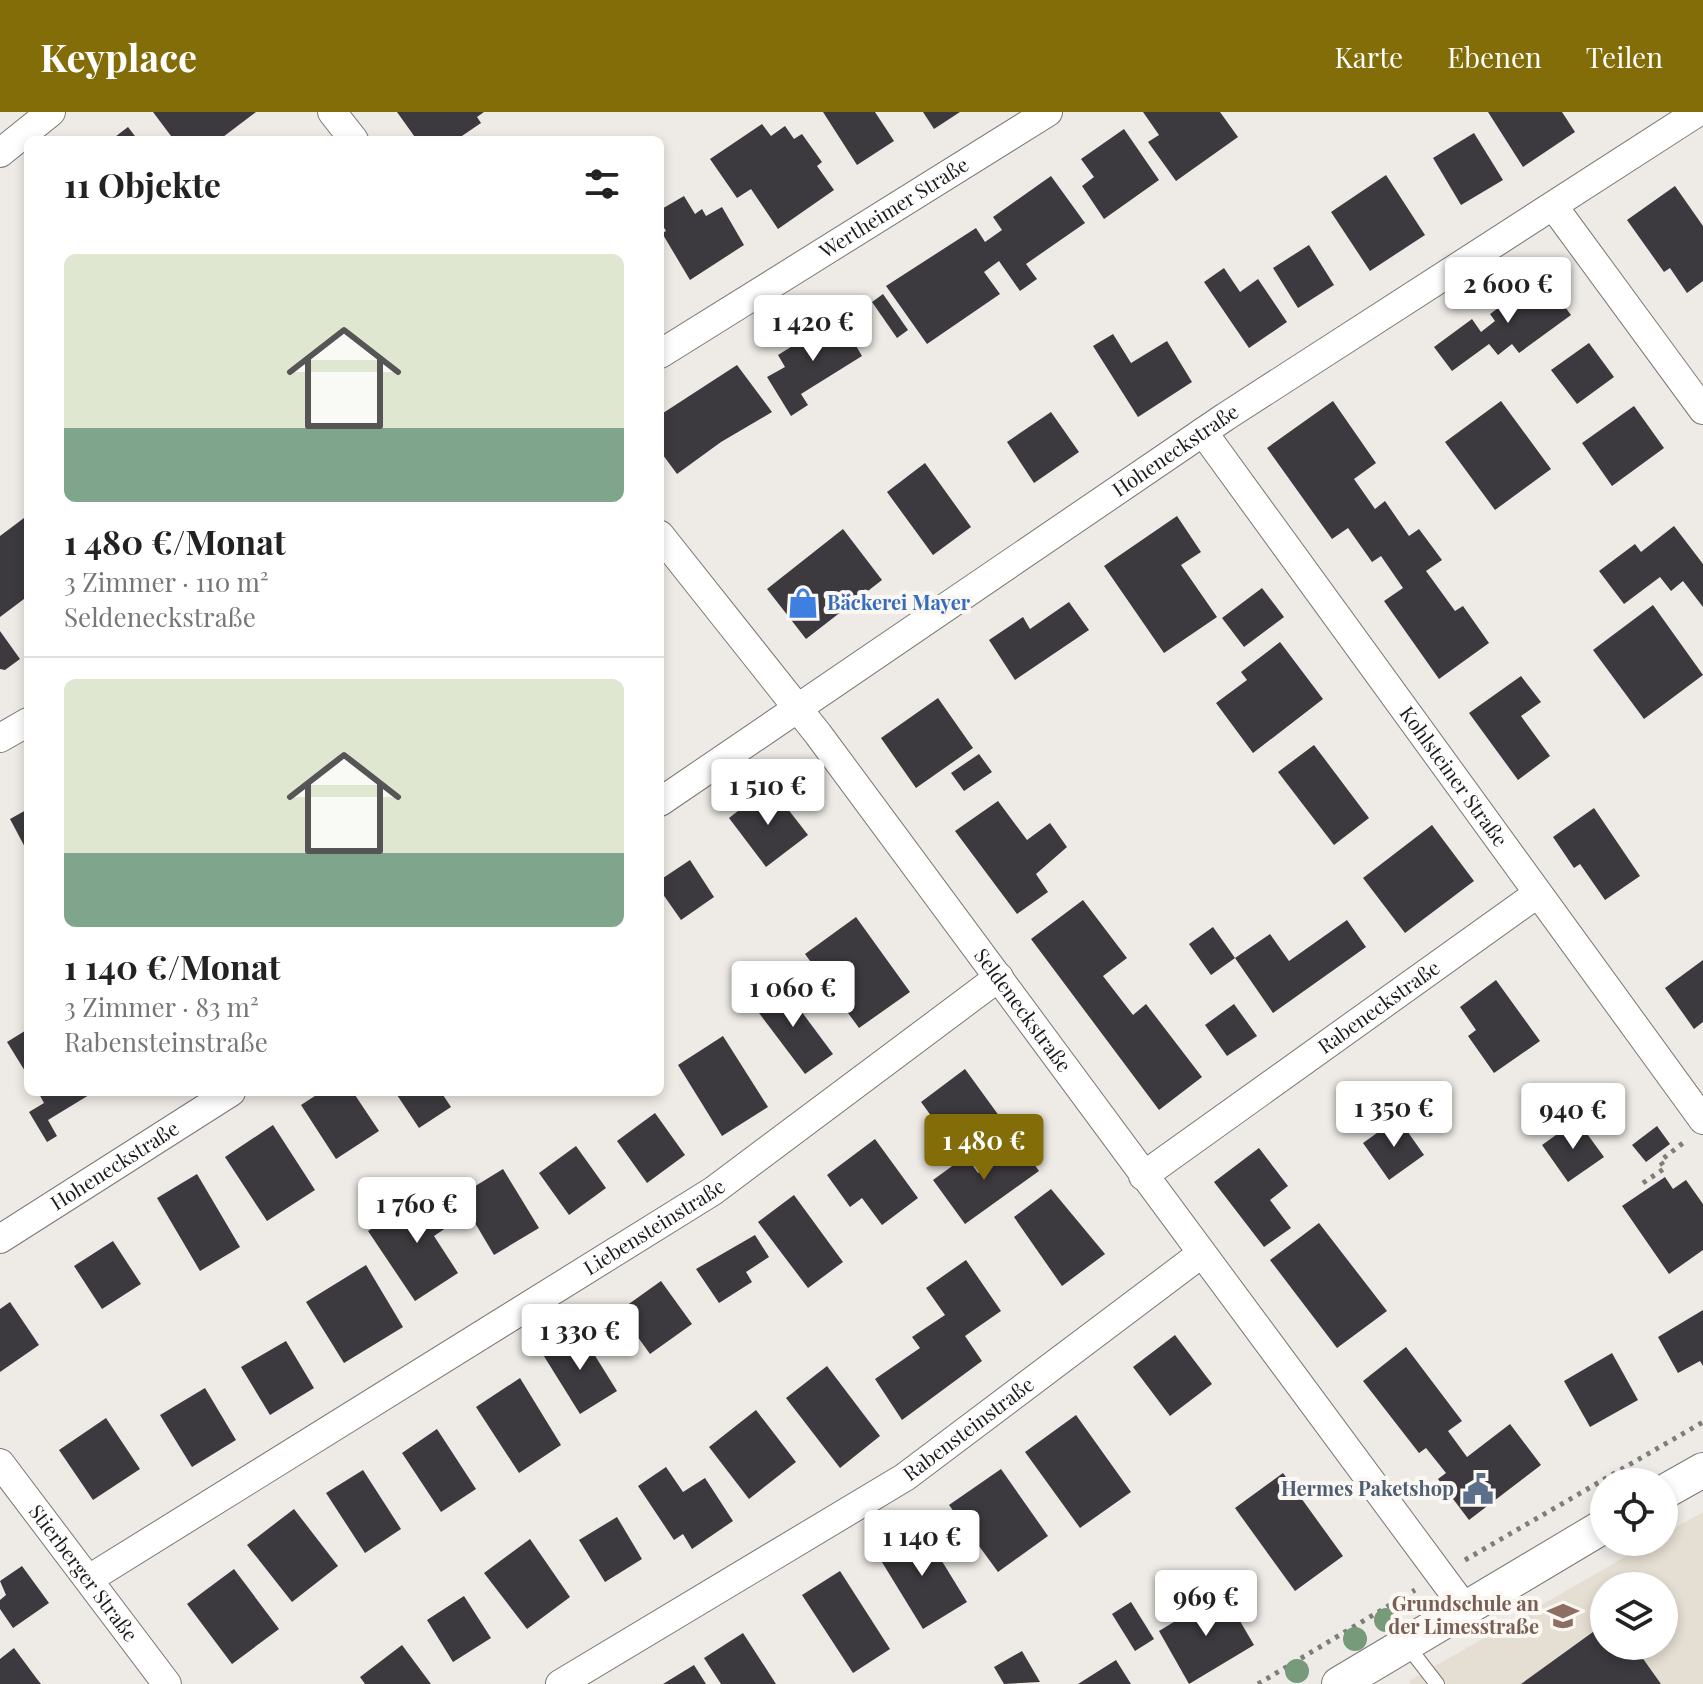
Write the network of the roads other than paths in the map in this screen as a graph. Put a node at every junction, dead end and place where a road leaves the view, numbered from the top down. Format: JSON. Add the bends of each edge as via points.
{"nodes":[{"id":1,"x":51,"y":112,"type":"edge"},
{"id":2,"x":332,"y":112,"type":"edge"},
{"id":3,"x":1048,"y":112,"type":"edge"},
{"id":4,"x":1698,"y":112,"type":"edge"},
{"id":5,"x":351,"y":136,"type":"edge"},
{"id":6,"x":0,"y":153,"type":"edge"},
{"id":7,"x":1554,"y":207,"type":"junction"},
{"id":8,"x":664,"y":352,"type":"edge"},
{"id":9,"x":1703,"y":410,"type":"edge"},
{"id":10,"x":1203,"y":432,"type":"junction"},
{"id":11,"x":664,"y":540,"type":"edge"},
{"id":12,"x":797,"y":706,"type":"junction"},
{"id":13,"x":24,"y":724,"type":"edge"},
{"id":14,"x":0,"y":738,"type":"edge"},
{"id":15,"x":664,"y":799,"type":"edge"},
{"id":16,"x":1537,"y":894,"type":"junction"},
{"id":17,"x":999,"y":977,"type":"junction"},
{"id":18,"x":225,"y":1096,"type":"edge"},
{"id":19,"x":1699,"y":1127,"type":"edge"},
{"id":20,"x":1143,"y":1176,"type":"junction"},
{"id":21,"x":0,"y":1239,"type":"edge"},
{"id":22,"x":1201,"y":1254,"type":"junction"},
{"id":23,"x":0,"y":1463,"type":"edge"},
{"id":24,"x":1703,"y":1470,"type":"edge"},
{"id":25,"x":1678,"y":1484,"type":"edge"},
{"id":26,"x":1590,"y":1534,"type":"edge"},
{"id":27,"x":89,"y":1579,"type":"junction"},
{"id":28,"x":1464,"y":1607,"type":"junction"},
{"id":29,"x":1405,"y":1644,"type":"junction"},
{"id":30,"x":167,"y":1684,"type":"edge"},
{"id":31,"x":560,"y":1684,"type":"edge"},
{"id":32,"x":1339,"y":1684,"type":"edge"},
{"id":33,"x":1437,"y":1684,"type":"edge"}],
"edges":[{"from":1,"to":6,"type":"street"},
{"from":2,"to":5,"type":"street"},
{"from":3,"to":8,"type":"street","name":"Wertheimer Straße"},
{"from":4,"to":7,"type":"street","name":"Hoheneckstraße"},
{"from":7,"to":9,"type":"street"},
{"from":7,"to":10,"type":"street","name":"Hoheneckstraße"},
{"from":10,"to":12,"type":"street","name":"Hoheneckstraße"},
{"from":10,"to":16,"type":"street","name":"Kohlsteiner Straße"},
{"from":11,"to":12,"type":"street","name":"Seldeneckstraße"},
{"from":12,"to":15,"type":"street","name":"Hoheneckstraße"},
{"from":12,"to":17,"type":"street","name":"Seldeneckstraße"},
{"from":13,"to":14,"type":"street"},
{"from":16,"to":19,"type":"street","name":"Kohlsteiner Straße"},
{"from":16,"to":20,"type":"street","name":"Rabeneckstraße"},
{"from":17,"to":20,"type":"street","name":"Seldeneckstraße"},
{"from":17,"to":27,"type":"street","name":"Liebensteinstraße","via":[[713,1191]]},
{"from":18,"to":21,"type":"street","name":"Hoheneckstraße"},
{"from":20,"to":22,"type":"street","name":"Seldeneckstraße"},
{"from":22,"to":28,"type":"street","name":"Seldeneckstraße"},
{"from":22,"to":31,"type":"street","name":"Rabensteinstraße","via":[[905,1477]]},
{"from":23,"to":27,"type":"street","name":"Stierberger Straße"},
{"from":24,"to":25,"type":"street"},
{"from":26,"to":28,"type":"street"},
{"from":27,"to":30,"type":"street","name":"Stierberger Straße"},
{"from":28,"to":29,"type":"street"},
{"from":29,"to":32,"type":"street"},
{"from":29,"to":33,"type":"lane"}]}
